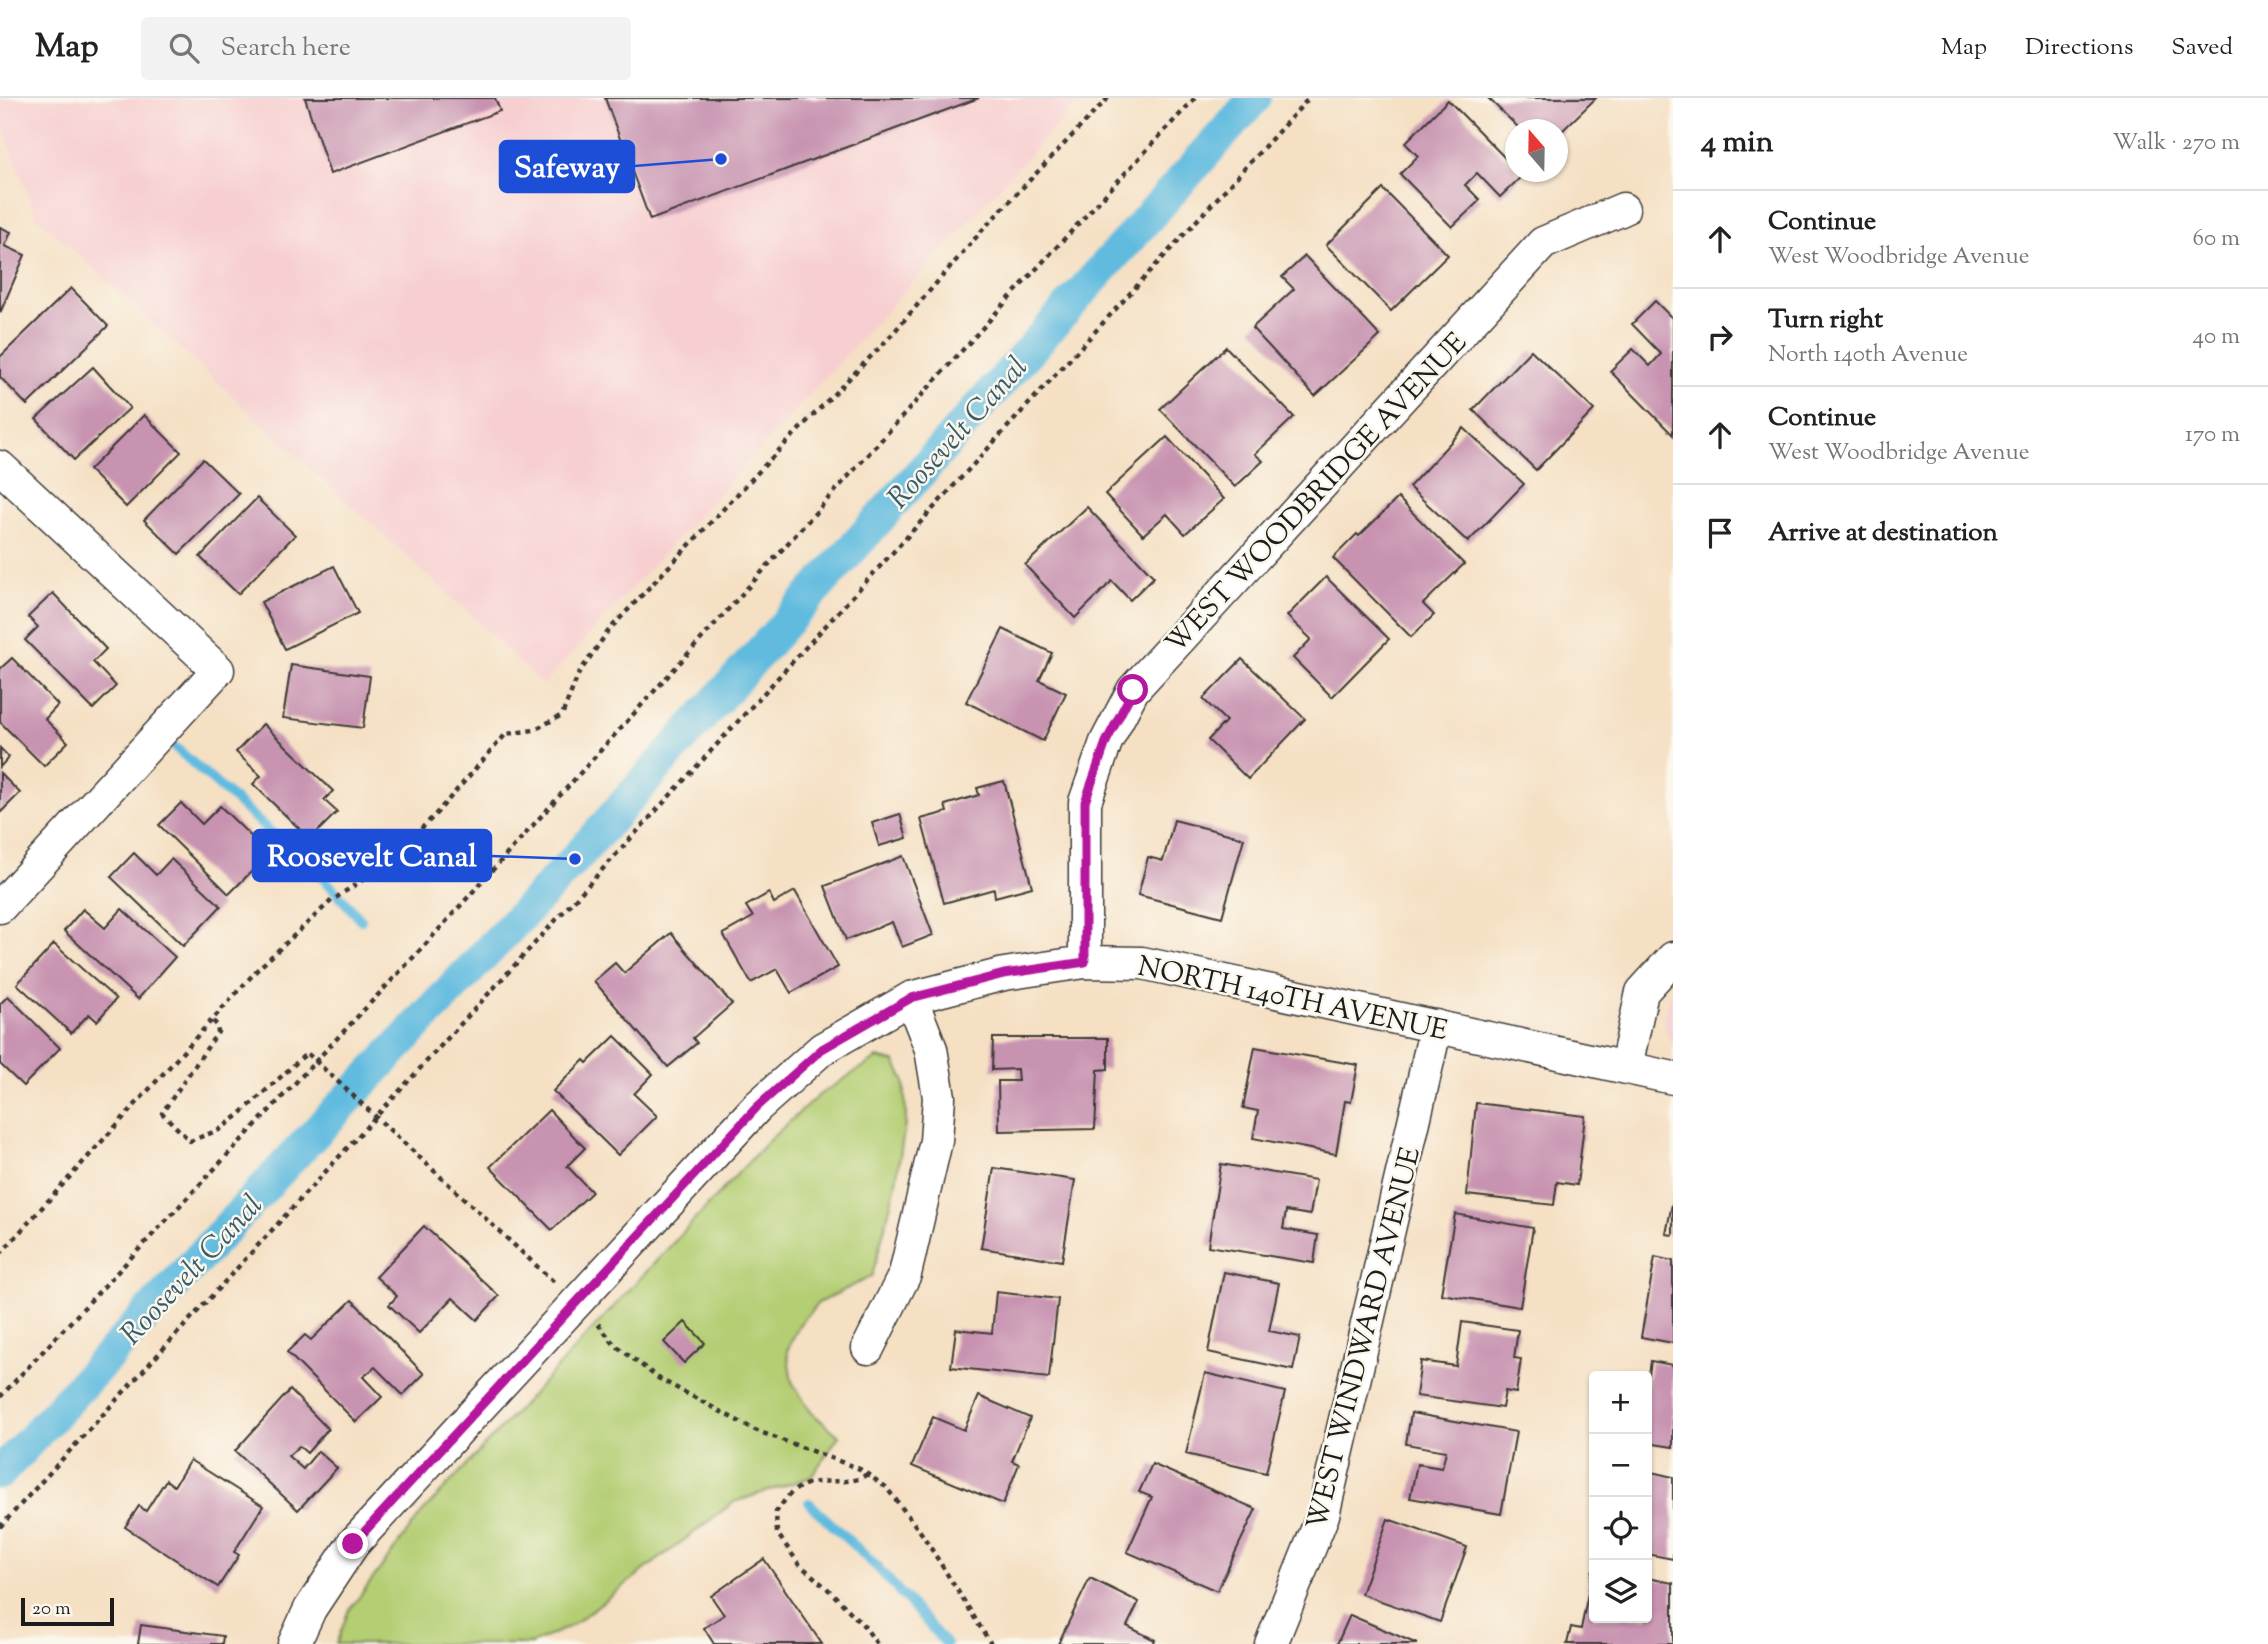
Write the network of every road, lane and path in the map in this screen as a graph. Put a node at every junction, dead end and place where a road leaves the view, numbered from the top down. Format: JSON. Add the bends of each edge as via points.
{"nodes":[{"id":1,"x":1108,"y":98,"type":"edge"},
{"id":2,"x":1195,"y":98,"type":"edge"},
{"id":3,"x":1309,"y":98,"type":"edge"},
{"id":4,"x":1623,"y":209,"type":"dead end"},
{"id":5,"x":0,"y":467,"type":"edge"},
{"id":6,"x":0,"y":907,"type":"edge"},
{"id":7,"x":1673,"y":958,"type":"edge"},
{"id":8,"x":1085,"y":962,"type":"junction"},
{"id":9,"x":911,"y":998,"type":"junction"},
{"id":10,"x":213,"y":1021,"type":"junction"},
{"id":11,"x":1436,"y":1026,"type":"junction"},
{"id":12,"x":316,"y":1060,"type":"junction"},
{"id":13,"x":1626,"y":1067,"type":"junction"},
{"id":14,"x":1673,"y":1078,"type":"edge"},
{"id":15,"x":377,"y":1117,"type":"junction"},
{"id":16,"x":0,"y":1254,"type":"edge"},
{"id":17,"x":560,"y":1287,"type":"dead end"},
{"id":18,"x":597,"y":1322,"type":"dead end"},
{"id":19,"x":868,"y":1348,"type":"dead end"},
{"id":20,"x":0,"y":1396,"type":"edge"},
{"id":21,"x":867,"y":1474,"type":"junction"},
{"id":22,"x":0,"y":1527,"type":"edge"},
{"id":23,"x":293,"y":1644,"type":"edge"},
{"id":24,"x":877,"y":1644,"type":"edge"},
{"id":25,"x":991,"y":1644,"type":"edge"},
{"id":26,"x":1271,"y":1644,"type":"edge"}],
"edges":[{"from":1,"to":10,"type":"path","via":[[985,227],[887,340],[609,629],[579,673],[562,715],[534,730],[506,734],[382,867],[331,901],[258,969]]},
{"from":2,"to":12,"type":"path"},
{"from":3,"to":15,"type":"path"},
{"from":4,"to":8,"type":"street","name":"WEST WOODBRIDGE AVENUE","via":[[1544,243],[1133,690],[1106,742],[1085,802]]},
{"from":5,"to":6,"type":"street","via":[[218,670]]},
{"from":7,"to":13,"type":"street","via":[[1642,992]]},
{"from":8,"to":9,"type":"street","name":"NORTH 140TH AVENUE","via":[[1004,974]]},
{"from":8,"to":11,"type":"street","name":"NORTH 140TH AVENUE","via":[[1142,963]]},
{"from":9,"to":19,"type":"street","via":[[931,1048],[939,1097],[936,1141],[905,1274]]},
{"from":9,"to":23,"type":"street","via":[[822,1049],[757,1107],[353,1544]]},
{"from":10,"to":12,"type":"path","via":[[218,1032],[162,1113],[190,1141],[219,1130],[239,1115],[307,1053]]},
{"from":10,"to":16,"type":"path"},
{"from":11,"to":13,"type":"street","name":"NORTH 140TH AVENUE"},
{"from":11,"to":26,"type":"street","name":"WEST WINDWARD AVENUE","via":[[1323,1515]]},
{"from":12,"to":15,"type":"path"},
{"from":12,"to":20,"type":"path"},
{"from":13,"to":14,"type":"street","name":"NORTH 140TH AVENUE"},
{"from":15,"to":17,"type":"path"},
{"from":15,"to":22,"type":"path"},
{"from":18,"to":21,"type":"path","via":[[614,1345],[658,1378],[755,1430]]},
{"from":21,"to":24,"type":"path","via":[[859,1480],[813,1482],[794,1491],[776,1512],[777,1533],[799,1564]]},
{"from":21,"to":25,"type":"path","via":[[886,1488],[922,1534]]}]}
